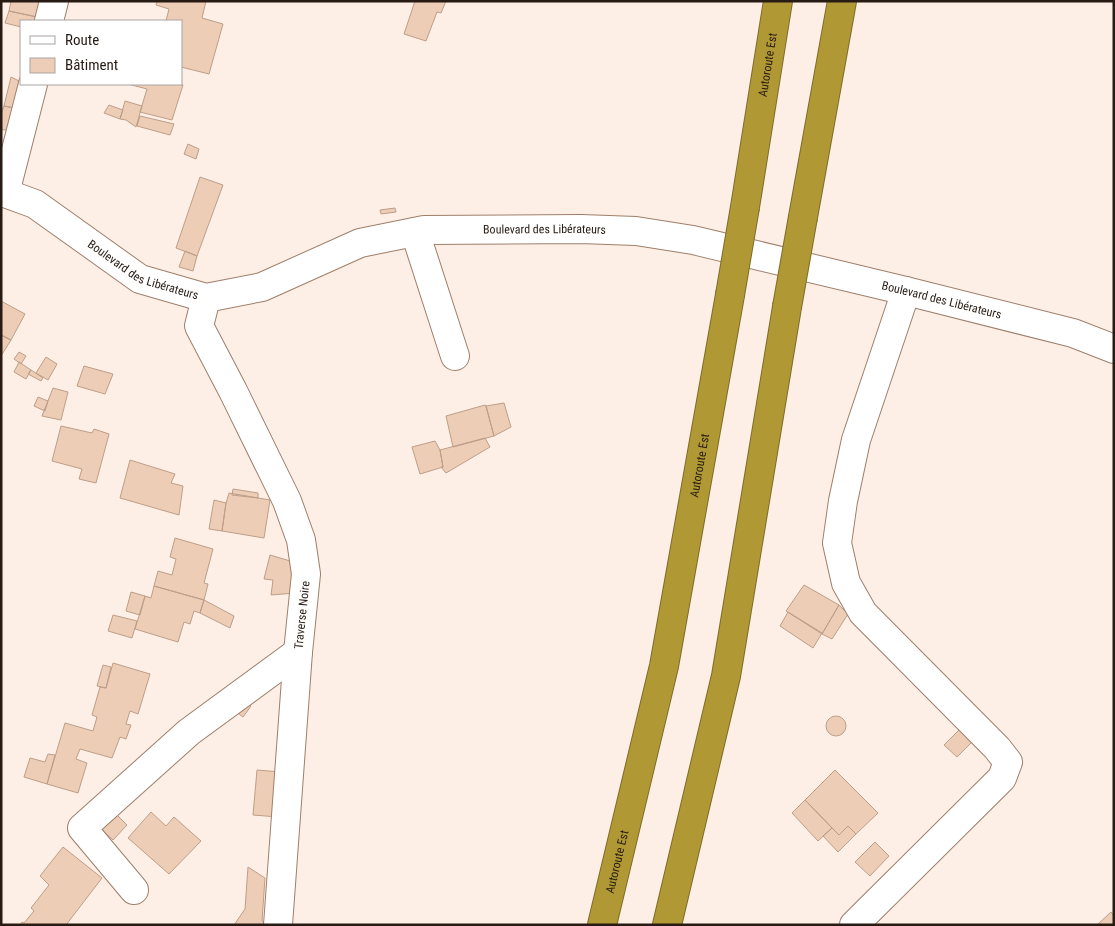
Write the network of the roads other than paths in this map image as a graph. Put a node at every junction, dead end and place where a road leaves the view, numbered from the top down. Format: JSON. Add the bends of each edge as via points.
{"nodes":[{"id":1,"x":54,"y":1,"type":"edge"},
{"id":2,"x":778,"y":1,"type":"edge"},
{"id":3,"x":842,"y":1,"type":"edge"},
{"id":4,"x":49,"y":20,"type":"edge"},
{"id":5,"x":33,"y":85,"type":"edge"},
{"id":6,"x":3,"y":193,"type":"edge"},
{"id":7,"x":416,"y":232,"type":"junction"},
{"id":8,"x":906,"y":291,"type":"junction"},
{"id":9,"x":206,"y":298,"type":"junction"},
{"id":10,"x":1114,"y":348,"type":"edge"},
{"id":11,"x":455,"y":356,"type":"dead end"},
{"id":12,"x":298,"y":652,"type":"junction"},
{"id":13,"x":134,"y":890,"type":"dead end"},
{"id":14,"x":278,"y":925,"type":"edge"},
{"id":15,"x":602,"y":925,"type":"edge"},
{"id":16,"x":667,"y":925,"type":"edge"},
{"id":17,"x":854,"y":925,"type":"edge"}],
"edges":[{"from":1,"to":4,"type":"street"},
{"from":2,"to":15,"type":"highway","name":"Autoroute Est","bridge":true,"via":[[664,666]]},
{"from":3,"to":16,"type":"highway","bridge":true,"via":[[726,676]]},
{"from":5,"to":6,"type":"street"},
{"from":6,"to":9,"type":"street","name":"Boulevard des Libérateurs","via":[[35,204],[140,279]]},
{"from":7,"to":8,"type":"street","name":"Boulevard des Libérateurs","via":[[636,231],[693,240]]},
{"from":7,"to":9,"type":"street","name":"Boulevard des Libérateurs","via":[[360,243],[262,287]]},
{"from":7,"to":11,"type":"street"},
{"from":8,"to":10,"type":"street","name":"Boulevard des Libérateurs","via":[[1073,333]]},
{"from":8,"to":17,"type":"street","via":[[854,448],[838,543],[842,567],[846,583],[862,613],[1008,762],[1002,778]]},
{"from":9,"to":12,"type":"street","name":"Traverse Noire","via":[[200,326],[287,502],[302,540],[306,574]]},
{"from":12,"to":13,"type":"street","via":[[189,732],[82,828]]},
{"from":12,"to":14,"type":"street","name":"Traverse Noire"}]}
